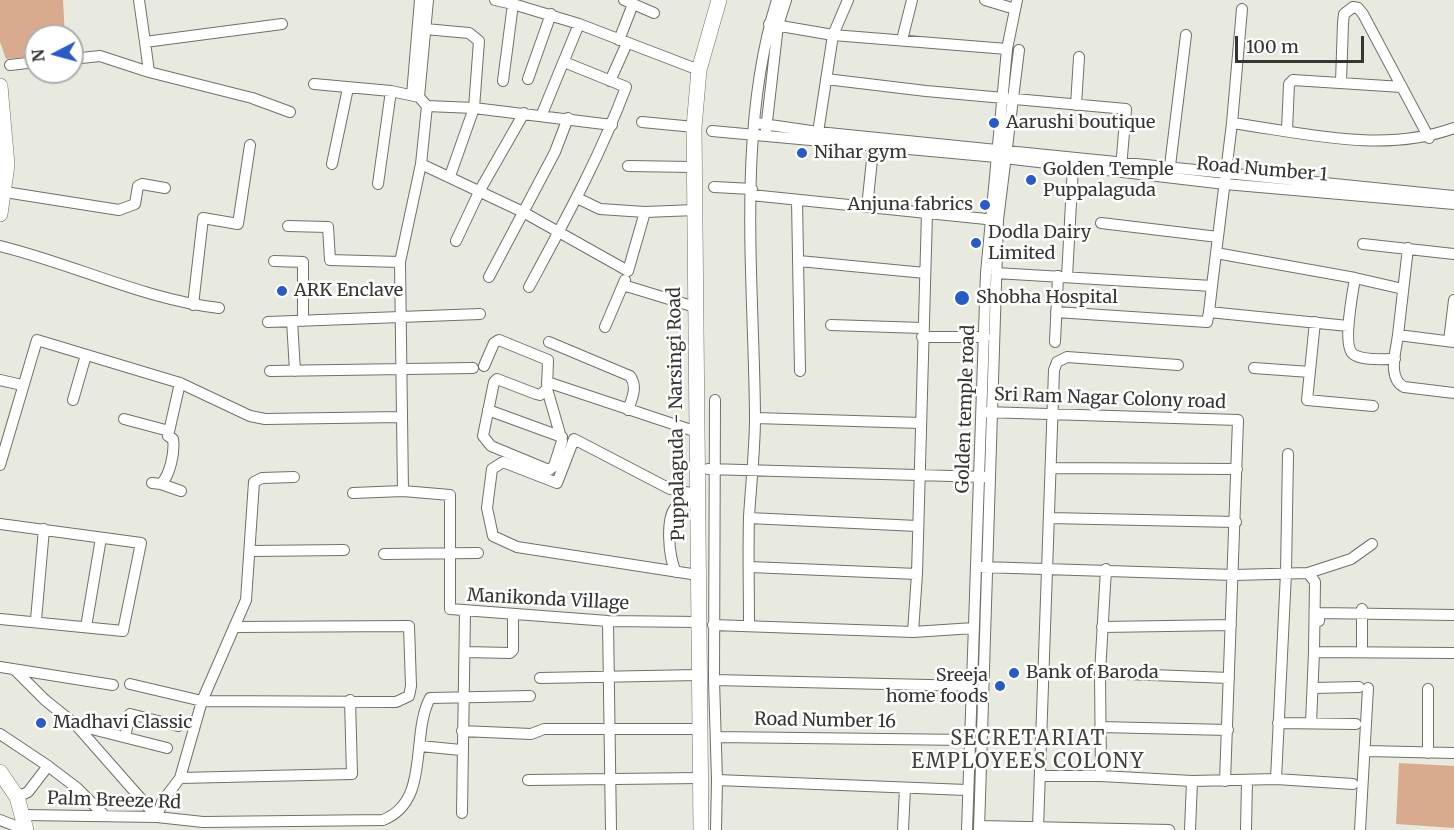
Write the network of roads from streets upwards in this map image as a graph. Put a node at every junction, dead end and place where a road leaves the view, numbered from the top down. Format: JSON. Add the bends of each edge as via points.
{"nodes":[{"id":1,"x":139,"y":0,"type":"edge"},
{"id":2,"x":420,"y":0,"type":"edge"},
{"id":3,"x":428,"y":0,"type":"edge"},
{"id":4,"x":495,"y":0,"type":"edge"},
{"id":5,"x":719,"y":0,"type":"edge"},
{"id":6,"x":777,"y":0,"type":"edge"},
{"id":7,"x":786,"y":0,"type":"edge"},
{"id":8,"x":848,"y":0,"type":"edge"},
{"id":9,"x":912,"y":0,"type":"edge"},
{"id":10,"x":985,"y":0,"type":"edge"},
{"id":11,"x":513,"y":2,"type":"edge"},
{"id":12,"x":628,"y":2,"type":"edge"},
{"id":13,"x":1016,"y":4,"type":"edge"},
{"id":14,"x":1242,"y":9,"type":"dead end"},
{"id":15,"x":654,"y":13,"type":"dead end"},
{"id":16,"x":551,"y":14,"type":"junction"},
{"id":17,"x":477,"y":23,"type":"dead end"},
{"id":18,"x":282,"y":24,"type":"dead end"},
{"id":19,"x":579,"y":24,"type":"junction"},
{"id":20,"x":774,"y":25,"type":"junction"},
{"id":21,"x":425,"y":29,"type":"junction"},
{"id":22,"x":475,"y":35,"type":"junction"},
{"id":23,"x":833,"y":35,"type":"junction"},
{"id":24,"x":1186,"y":35,"type":"dead end"},
{"id":25,"x":902,"y":40,"type":"junction"},
{"id":26,"x":623,"y":41,"type":"junction"},
{"id":27,"x":145,"y":42,"type":"junction"},
{"id":28,"x":1013,"y":49,"type":"junction"},
{"id":29,"x":1079,"y":57,"type":"dead end"},
{"id":30,"x":84,"y":58,"type":"edge"},
{"id":31,"x":564,"y":62,"type":"junction"},
{"id":32,"x":24,"y":64,"type":"edge"},
{"id":33,"x":10,"y":65,"type":"dead end"},
{"id":34,"x":699,"y":70,"type":"junction"},
{"id":35,"x":149,"y":72,"type":"junction"},
{"id":36,"x":528,"y":79,"type":"dead end"},
{"id":37,"x":826,"y":79,"type":"junction"},
{"id":38,"x":503,"y":81,"type":"dead end"},
{"id":39,"x":610,"y":81,"type":"junction"},
{"id":40,"x":1341,"y":82,"type":"junction"},
{"id":41,"x":314,"y":84,"type":"dead end"},
{"id":42,"x":0,"y":86,"type":"edge"},
{"id":43,"x":1402,"y":87,"type":"junction"},
{"id":44,"x":348,"y":88,"type":"junction"},
{"id":45,"x":0,"y":91,"type":"edge"},
{"id":46,"x":391,"y":91,"type":"junction"},
{"id":47,"x":415,"y":96,"type":"junction"},
{"id":48,"x":1007,"y":99,"type":"junction"},
{"id":49,"x":1076,"y":105,"type":"junction"},
{"id":50,"x":427,"y":106,"type":"junction"},
{"id":51,"x":474,"y":108,"type":"junction"},
{"id":52,"x":290,"y":112,"type":"dead end"},
{"id":53,"x":524,"y":113,"type":"junction"},
{"id":54,"x":542,"y":114,"type":"junction"},
{"id":55,"x":568,"y":118,"type":"junction"},
{"id":56,"x":642,"y":122,"type":"dead end"},
{"id":57,"x":1232,"y":123,"type":"junction"},
{"id":58,"x":612,"y":125,"type":"junction"},
{"id":59,"x":694,"y":127,"type":"junction"},
{"id":60,"x":1454,"y":128,"type":"edge"},
{"id":61,"x":712,"y":130,"type":"dead end"},
{"id":62,"x":761,"y":130,"type":"junction"},
{"id":63,"x":1287,"y":130,"type":"junction"},
{"id":64,"x":3,"y":137,"type":"edge"},
{"id":65,"x":817,"y":137,"type":"junction"},
{"id":66,"x":1429,"y":138,"type":"junction"},
{"id":67,"x":874,"y":142,"type":"junction"},
{"id":68,"x":250,"y":144,"type":"dead end"},
{"id":69,"x":1001,"y":154,"type":"junction"},
{"id":70,"x":332,"y":164,"type":"dead end"},
{"id":71,"x":421,"y":164,"type":"junction"},
{"id":72,"x":628,"y":166,"type":"dead end"},
{"id":73,"x":1073,"y":166,"type":"junction"},
{"id":74,"x":693,"y":167,"type":"junction"},
{"id":75,"x":1121,"y":167,"type":"junction"},
{"id":76,"x":1169,"y":173,"type":"junction"},
{"id":77,"x":450,"y":176,"type":"junction"},
{"id":78,"x":1226,"y":179,"type":"junction"},
{"id":79,"x":378,"y":184,"type":"dead end"},
{"id":80,"x":714,"y":187,"type":"dead end"},
{"id":81,"x":165,"y":188,"type":"dead end"},
{"id":82,"x":480,"y":190,"type":"junction"},
{"id":83,"x":5,"y":192,"type":"junction"},
{"id":84,"x":751,"y":192,"type":"junction"},
{"id":85,"x":1454,"y":196,"type":"edge"},
{"id":86,"x":577,"y":198,"type":"junction"},
{"id":87,"x":797,"y":200,"type":"junction"},
{"id":88,"x":1454,"y":204,"type":"edge"},
{"id":89,"x":867,"y":207,"type":"junction"},
{"id":90,"x":695,"y":210,"type":"junction"},
{"id":91,"x":523,"y":212,"type":"junction"},
{"id":92,"x":645,"y":212,"type":"junction"},
{"id":93,"x":927,"y":213,"type":"junction"},
{"id":94,"x":0,"y":214,"type":"edge"},
{"id":95,"x":994,"y":220,"type":"junction"},
{"id":96,"x":1101,"y":224,"type":"dead end"},
{"id":97,"x":288,"y":226,"type":"dead end"},
{"id":98,"x":558,"y":233,"type":"junction"},
{"id":99,"x":1218,"y":237,"type":"junction"},
{"id":100,"x":456,"y":241,"type":"dead end"},
{"id":101,"x":1363,"y":244,"type":"dead end"},
{"id":102,"x":0,"y":246,"type":"edge"},
{"id":103,"x":1408,"y":248,"type":"junction"},
{"id":104,"x":1216,"y":253,"type":"junction"},
{"id":105,"x":1454,"y":254,"type":"edge"},
{"id":106,"x":274,"y":261,"type":"dead end"},
{"id":107,"x":799,"y":261,"type":"junction"},
{"id":108,"x":400,"y":262,"type":"junction"},
{"id":109,"x":628,"y":272,"type":"junction"},
{"id":110,"x":925,"y":273,"type":"junction"},
{"id":111,"x":996,"y":273,"type":"junction"},
{"id":112,"x":1062,"y":276,"type":"junction"},
{"id":113,"x":489,"y":277,"type":"dead end"},
{"id":114,"x":1355,"y":278,"type":"junction"},
{"id":115,"x":623,"y":285,"type":"junction"},
{"id":116,"x":1212,"y":286,"type":"junction"},
{"id":117,"x":529,"y":287,"type":"dead end"},
{"id":118,"x":1403,"y":289,"type":"junction"},
{"id":119,"x":1454,"y":300,"type":"edge"},
{"id":120,"x":193,"y":304,"type":"junction"},
{"id":121,"x":695,"y":307,"type":"junction"},
{"id":122,"x":219,"y":308,"type":"dead end"},
{"id":123,"x":1056,"y":312,"type":"junction"},
{"id":124,"x":1209,"y":312,"type":"junction"},
{"id":125,"x":480,"y":314,"type":"dead end"},
{"id":126,"x":400,"y":318,"type":"junction"},
{"id":127,"x":298,"y":321,"type":"junction"},
{"id":128,"x":268,"y":322,"type":"dead end"},
{"id":129,"x":1315,"y":322,"type":"junction"},
{"id":130,"x":831,"y":325,"type":"dead end"},
{"id":131,"x":1348,"y":326,"type":"junction"},
{"id":132,"x":605,"y":327,"type":"dead end"},
{"id":133,"x":922,"y":332,"type":"junction"},
{"id":134,"x":1398,"y":335,"type":"junction"},
{"id":135,"x":549,"y":342,"type":"dead end"},
{"id":136,"x":1055,"y":342,"type":"dead end"},
{"id":137,"x":1451,"y":342,"type":"edge"},
{"id":138,"x":989,"y":348,"type":"junction"},
{"id":139,"x":86,"y":355,"type":"junction"},
{"id":140,"x":1395,"y":359,"type":"junction"},
{"id":141,"x":1178,"y":365,"type":"dead end"},
{"id":142,"x":400,"y":368,"type":"junction"},
{"id":143,"x":1254,"y":368,"type":"dead end"},
{"id":144,"x":270,"y":371,"type":"dead end"},
{"id":145,"x":294,"y":371,"type":"junction"},
{"id":146,"x":800,"y":371,"type":"dead end"},
{"id":147,"x":1310,"y":372,"type":"junction"},
{"id":148,"x":0,"y":380,"type":"edge"},
{"id":149,"x":180,"y":383,"type":"junction"},
{"id":150,"x":22,"y":385,"type":"junction"},
{"id":151,"x":547,"y":385,"type":"junction"},
{"id":152,"x":1454,"y":393,"type":"edge"},
{"id":153,"x":74,"y":400,"type":"dead end"},
{"id":154,"x":715,"y":400,"type":"dead end"},
{"id":155,"x":1373,"y":406,"type":"dead end"},
{"id":156,"x":488,"y":410,"type":"junction"},
{"id":157,"x":628,"y":410,"type":"junction"},
{"id":158,"x":987,"y":413,"type":"junction"},
{"id":159,"x":1052,"y":415,"type":"junction"},
{"id":160,"x":400,"y":417,"type":"junction"},
{"id":161,"x":755,"y":418,"type":"junction"},
{"id":162,"x":124,"y":419,"type":"dead end"},
{"id":163,"x":921,"y":423,"type":"junction"},
{"id":164,"x":169,"y":431,"type":"junction"},
{"id":165,"x":697,"y":432,"type":"junction"},
{"id":166,"x":562,"y":437,"type":"junction"},
{"id":167,"x":1288,"y":454,"type":"dead end"},
{"id":168,"x":0,"y":465,"type":"edge"},
{"id":169,"x":1051,"y":468,"type":"junction"},
{"id":170,"x":696,"y":469,"type":"junction"},
{"id":171,"x":714,"y":469,"type":"junction"},
{"id":172,"x":753,"y":469,"type":"junction"},
{"id":173,"x":1237,"y":469,"type":"junction"},
{"id":174,"x":920,"y":474,"type":"junction"},
{"id":175,"x":294,"y":477,"type":"dead end"},
{"id":176,"x":985,"y":477,"type":"junction"},
{"id":177,"x":670,"y":489,"type":"dead end"},
{"id":178,"x":180,"y":491,"type":"dead end"},
{"id":179,"x":403,"y":491,"type":"junction"},
{"id":180,"x":353,"y":493,"type":"dead end"},
{"id":181,"x":692,"y":495,"type":"junction"},
{"id":182,"x":749,"y":518,"type":"junction"},
{"id":183,"x":1049,"y":518,"type":"junction"},
{"id":184,"x":1236,"y":522,"type":"junction"},
{"id":185,"x":0,"y":524,"type":"edge"},
{"id":186,"x":917,"y":526,"type":"junction"},
{"id":187,"x":44,"y":529,"type":"junction"},
{"id":188,"x":101,"y":538,"type":"junction"},
{"id":189,"x":1372,"y":544,"type":"dead end"},
{"id":190,"x":251,"y":550,"type":"junction"},
{"id":191,"x":344,"y":550,"type":"dead end"},
{"id":192,"x":478,"y":553,"type":"dead end"},
{"id":193,"x":384,"y":554,"type":"dead end"},
{"id":194,"x":450,"y":554,"type":"junction"},
{"id":195,"x":750,"y":567,"type":"junction"},
{"id":196,"x":982,"y":567,"type":"junction"},
{"id":197,"x":1047,"y":567,"type":"junction"},
{"id":198,"x":1106,"y":569,"type":"junction"},
{"id":199,"x":676,"y":572,"type":"junction"},
{"id":200,"x":1286,"y":573,"type":"junction"},
{"id":201,"x":1308,"y":573,"type":"junction"},
{"id":202,"x":917,"y":574,"type":"junction"},
{"id":203,"x":698,"y":575,"type":"junction"},
{"id":204,"x":1234,"y":575,"type":"junction"},
{"id":205,"x":1318,"y":610,"type":"junction"},
{"id":206,"x":1454,"y":610,"type":"edge"},
{"id":207,"x":1362,"y":611,"type":"junction"},
{"id":208,"x":465,"y":612,"type":"junction"},
{"id":209,"x":1406,"y":612,"type":"junction"},
{"id":210,"x":513,"y":615,"type":"junction"},
{"id":211,"x":1454,"y":615,"type":"edge"},
{"id":212,"x":0,"y":619,"type":"edge"},
{"id":213,"x":36,"y":620,"type":"junction"},
{"id":214,"x":608,"y":621,"type":"junction"},
{"id":215,"x":706,"y":624,"type":"junction"},
{"id":216,"x":749,"y":626,"type":"junction"},
{"id":217,"x":1231,"y":626,"type":"junction"},
{"id":218,"x":86,"y":627,"type":"junction"},
{"id":219,"x":234,"y":627,"type":"junction"},
{"id":220,"x":1102,"y":627,"type":"junction"},
{"id":221,"x":974,"y":628,"type":"junction"},
{"id":222,"x":913,"y":632,"type":"junction"},
{"id":223,"x":1362,"y":648,"type":"junction"},
{"id":224,"x":1454,"y":651,"type":"edge"},
{"id":225,"x":465,"y":652,"type":"junction"},
{"id":226,"x":1314,"y":652,"type":"junction"},
{"id":227,"x":0,"y":667,"type":"edge"},
{"id":228,"x":15,"y":670,"type":"junction"},
{"id":229,"x":1100,"y":674,"type":"junction"},
{"id":230,"x":699,"y":675,"type":"junction"},
{"id":231,"x":609,"y":677,"type":"junction"},
{"id":232,"x":540,"y":678,"type":"dead end"},
{"id":233,"x":1229,"y":678,"type":"junction"},
{"id":234,"x":714,"y":681,"type":"junction"},
{"id":235,"x":130,"y":684,"type":"dead end"},
{"id":236,"x":113,"y":685,"type":"dead end"},
{"id":237,"x":971,"y":686,"type":"junction"},
{"id":238,"x":1312,"y":688,"type":"junction"},
{"id":239,"x":1428,"y":689,"type":"dead end"},
{"id":240,"x":463,"y":696,"type":"junction"},
{"id":241,"x":530,"y":696,"type":"dead end"},
{"id":242,"x":350,"y":700,"type":"junction"},
{"id":243,"x":202,"y":701,"type":"junction"},
{"id":244,"x":1278,"y":723,"type":"junction"},
{"id":245,"x":1311,"y":723,"type":"junction"},
{"id":246,"x":1356,"y":724,"type":"dead end"},
{"id":247,"x":76,"y":725,"type":"junction"},
{"id":248,"x":178,"y":726,"type":"dead end"},
{"id":249,"x":1100,"y":727,"type":"junction"},
{"id":250,"x":610,"y":728,"type":"junction"},
{"id":251,"x":699,"y":729,"type":"junction"},
{"id":252,"x":1228,"y":730,"type":"junction"},
{"id":253,"x":462,"y":731,"type":"junction"},
{"id":254,"x":0,"y":734,"type":"edge"},
{"id":255,"x":125,"y":737,"type":"junction"},
{"id":256,"x":716,"y":738,"type":"junction"},
{"id":257,"x":969,"y":740,"type":"junction"},
{"id":258,"x":420,"y":746,"type":"junction"},
{"id":259,"x":167,"y":748,"type":"dead end"},
{"id":260,"x":461,"y":750,"type":"junction"},
{"id":261,"x":1366,"y":751,"type":"junction"},
{"id":262,"x":1428,"y":753,"type":"junction"},
{"id":263,"x":1454,"y":753,"type":"edge"},
{"id":264,"x":48,"y":766,"type":"junction"},
{"id":265,"x":0,"y":772,"type":"edge"},
{"id":266,"x":1040,"y":776,"type":"junction"},
{"id":267,"x":1101,"y":776,"type":"junction"},
{"id":268,"x":180,"y":778,"type":"junction"},
{"id":269,"x":700,"y":778,"type":"junction"},
{"id":270,"x":1276,"y":779,"type":"junction"},
{"id":271,"x":528,"y":780,"type":"dead end"},
{"id":272,"x":610,"y":780,"type":"junction"},
{"id":273,"x":717,"y":780,"type":"junction"},
{"id":274,"x":1247,"y":780,"type":"junction"},
{"id":275,"x":1192,"y":781,"type":"junction"},
{"id":276,"x":1225,"y":781,"type":"junction"},
{"id":277,"x":1353,"y":784,"type":"dead end"},
{"id":278,"x":904,"y":788,"type":"junction"},
{"id":279,"x":966,"y":790,"type":"junction"},
{"id":280,"x":17,"y":796,"type":"junction"},
{"id":281,"x":462,"y":813,"type":"dead end"},
{"id":282,"x":105,"y":816,"type":"junction"},
{"id":283,"x":157,"y":817,"type":"junction"},
{"id":284,"x":0,"y":820,"type":"edge"},
{"id":285,"x":381,"y":825,"type":"edge"},
{"id":286,"x":25,"y":826,"type":"edge"},
{"id":287,"x":204,"y":826,"type":"edge"},
{"id":288,"x":979,"y":828,"type":"edge"},
{"id":289,"x":1038,"y":828,"type":"junction"},
{"id":290,"x":611,"y":830,"type":"edge"},
{"id":291,"x":701,"y":830,"type":"edge"},
{"id":292,"x":716,"y":830,"type":"edge"},
{"id":293,"x":903,"y":830,"type":"edge"},
{"id":294,"x":967,"y":830,"type":"edge"},
{"id":295,"x":1168,"y":830,"type":"edge"},
{"id":296,"x":1190,"y":830,"type":"edge"},
{"id":297,"x":1246,"y":830,"type":"edge"},
{"id":298,"x":1360,"y":830,"type":"edge"}],
"edges":[{"from":1,"to":27,"type":"street"},
{"from":2,"to":47,"type":"street"},
{"from":3,"to":21,"type":"street"},
{"from":4,"to":11,"type":"street"},
{"from":5,"to":34,"type":"street","name":"Puppalaguda - Narsingi Road"},
{"from":6,"to":20,"type":"street"},
{"from":7,"to":20,"type":"street"},
{"from":8,"to":23,"type":"street"},
{"from":9,"to":25,"type":"street"},
{"from":10,"to":13,"type":"street"},
{"from":11,"to":16,"type":"street"},
{"from":11,"to":38,"type":"street"},
{"from":12,"to":15,"type":"street"},
{"from":12,"to":26,"type":"street"},
{"from":13,"to":28,"type":"street","name":"Golden temple road"},
{"from":14,"to":57,"type":"street"},
{"from":16,"to":19,"type":"street"},
{"from":16,"to":36,"type":"street"},
{"from":17,"to":22,"type":"street"},
{"from":18,"to":27,"type":"street"},
{"from":19,"to":26,"type":"street"},
{"from":19,"to":31,"type":"street"},
{"from":20,"to":23,"type":"street"},
{"from":20,"to":62,"type":"street"},
{"from":21,"to":22,"type":"street"},
{"from":21,"to":47,"type":"street"},
{"from":22,"to":51,"type":"street","via":[[479,41]]},
{"from":23,"to":25,"type":"street"},
{"from":23,"to":37,"type":"street"},
{"from":24,"to":76,"type":"street"},
{"from":25,"to":28,"type":"street"},
{"from":26,"to":34,"type":"street"},
{"from":26,"to":39,"type":"street"},
{"from":27,"to":35,"type":"street"},
{"from":28,"to":48,"type":"street","name":"Golden temple road"},
{"from":29,"to":49,"type":"street"},
{"from":30,"to":35,"type":"street","via":[[100,56]]},
{"from":31,"to":39,"type":"street"},
{"from":31,"to":54,"type":"street"},
{"from":32,"to":33,"type":"street"},
{"from":34,"to":59,"type":"street","name":"Puppalaguda - Narsingi Road"},
{"from":35,"to":52,"type":"street","via":[[252,98]]},
{"from":37,"to":48,"type":"street"},
{"from":37,"to":65,"type":"street"},
{"from":39,"to":58,"type":"street","via":[[626,87]]},
{"from":40,"to":43,"type":"street"},
{"from":40,"to":43,"type":"street","via":[[1344,14],[1353,7],[1363,14]]},
{"from":40,"to":63,"type":"street","via":[[1297,78],[1291,81]]},
{"from":41,"to":44,"type":"street"},
{"from":42,"to":45,"type":"street"},
{"from":43,"to":66,"type":"street"},
{"from":44,"to":46,"type":"street"},
{"from":44,"to":70,"type":"street"},
{"from":45,"to":64,"type":"street"},
{"from":46,"to":47,"type":"street"},
{"from":46,"to":79,"type":"street"},
{"from":47,"to":50,"type":"street"},
{"from":48,"to":49,"type":"street"},
{"from":48,"to":69,"type":"street","name":"Golden temple road"},
{"from":49,"to":75,"type":"street","via":[[1126,109]]},
{"from":50,"to":51,"type":"street"},
{"from":50,"to":71,"type":"street"},
{"from":51,"to":53,"type":"street"},
{"from":51,"to":77,"type":"street"},
{"from":53,"to":54,"type":"street"},
{"from":53,"to":82,"type":"street"},
{"from":54,"to":55,"type":"street"},
{"from":55,"to":58,"type":"street"},
{"from":55,"to":91,"type":"street"},
{"from":56,"to":59,"type":"street"},
{"from":57,"to":63,"type":"street"},
{"from":57,"to":78,"type":"street"},
{"from":58,"to":86,"type":"street"},
{"from":59,"to":74,"type":"street","name":"Puppalaguda - Narsingi Road"},
{"from":60,"to":66,"type":"street"},
{"from":61,"to":62,"type":"street"},
{"from":62,"to":65,"type":"street"},
{"from":62,"to":84,"type":"street"},
{"from":63,"to":66,"type":"street","via":[[1375,142]]},
{"from":64,"to":83,"type":"street"},
{"from":65,"to":67,"type":"street"},
{"from":67,"to":69,"type":"street"},
{"from":67,"to":89,"type":"street"},
{"from":68,"to":120,"type":"street","via":[[238,224],[203,218]]},
{"from":69,"to":73,"type":"street","name":"Road Number 1"},
{"from":69,"to":75,"type":"street","name":"Road Number 1"},
{"from":69,"to":95,"type":"street","name":"Golden temple road"},
{"from":71,"to":77,"type":"street"},
{"from":71,"to":108,"type":"street"},
{"from":72,"to":74,"type":"street"},
{"from":73,"to":75,"type":"street","name":"Road Number 1"},
{"from":73,"to":112,"type":"street"},
{"from":74,"to":90,"type":"street","name":"Puppalaguda - Narsingi Road"},
{"from":75,"to":76,"type":"street","name":"Road Number 1"},
{"from":76,"to":78,"type":"street","name":"Road Number 1"},
{"from":77,"to":82,"type":"street"},
{"from":78,"to":85,"type":"street","name":"Road Number 1"},
{"from":78,"to":88,"type":"street","name":"Road Number 1"},
{"from":78,"to":99,"type":"street"},
{"from":80,"to":84,"type":"street"},
{"from":81,"to":83,"type":"street","via":[[142,184],[138,186],[135,204],[119,210]]},
{"from":82,"to":91,"type":"street"},
{"from":82,"to":100,"type":"street"},
{"from":83,"to":94,"type":"street"},
{"from":84,"to":87,"type":"street"},
{"from":84,"to":161,"type":"street"},
{"from":86,"to":92,"type":"street","via":[[600,209]]},
{"from":86,"to":98,"type":"street"},
{"from":87,"to":89,"type":"street"},
{"from":87,"to":107,"type":"street"},
{"from":89,"to":93,"type":"street"},
{"from":90,"to":92,"type":"street"},
{"from":90,"to":121,"type":"street","name":"Puppalaguda - Narsingi Road"},
{"from":91,"to":98,"type":"street"},
{"from":91,"to":113,"type":"street"},
{"from":92,"to":109,"type":"street"},
{"from":93,"to":95,"type":"street"},
{"from":93,"to":110,"type":"street"},
{"from":95,"to":111,"type":"street","name":"Golden temple road"},
{"from":95,"to":138,"type":"street","name":"Golden temple road"},
{"from":96,"to":99,"type":"street"},
{"from":97,"to":108,"type":"street","via":[[328,227],[330,260]]},
{"from":98,"to":109,"type":"street"},
{"from":98,"to":117,"type":"street"},
{"from":99,"to":104,"type":"street"},
{"from":101,"to":103,"type":"street"},
{"from":102,"to":120,"type":"street","via":[[44,257],[158,297]]},
{"from":103,"to":105,"type":"street"},
{"from":103,"to":118,"type":"street"},
{"from":104,"to":114,"type":"street"},
{"from":104,"to":116,"type":"street"},
{"from":106,"to":127,"type":"street","via":[[303,262]]},
{"from":107,"to":110,"type":"street"},
{"from":107,"to":146,"type":"street"},
{"from":108,"to":126,"type":"street"},
{"from":109,"to":115,"type":"street"},
{"from":110,"to":133,"type":"street"},
{"from":111,"to":112,"type":"street"},
{"from":111,"to":138,"type":"street","name":"Golden temple road"},
{"from":112,"to":116,"type":"street"},
{"from":112,"to":123,"type":"street"},
{"from":114,"to":118,"type":"street"},
{"from":114,"to":131,"type":"street"},
{"from":115,"to":121,"type":"street"},
{"from":115,"to":132,"type":"street"},
{"from":116,"to":124,"type":"street"},
{"from":118,"to":134,"type":"street"},
{"from":119,"to":137,"type":"street"},
{"from":120,"to":122,"type":"street"},
{"from":121,"to":165,"type":"street","name":"Puppalaguda - Narsingi Road"},
{"from":123,"to":124,"type":"street","via":[[1207,322]]},
{"from":123,"to":136,"type":"street"},
{"from":124,"to":129,"type":"street"},
{"from":125,"to":126,"type":"street"},
{"from":126,"to":127,"type":"street"},
{"from":126,"to":142,"type":"street"},
{"from":127,"to":128,"type":"street"},
{"from":127,"to":145,"type":"street"},
{"from":129,"to":131,"type":"street"},
{"from":129,"to":147,"type":"street"},
{"from":130,"to":133,"type":"street"},
{"from":131,"to":140,"type":"street","via":[[1348,349],[1352,353]]},
{"from":133,"to":138,"type":"street"},
{"from":133,"to":163,"type":"street"},
{"from":134,"to":137,"type":"street"},
{"from":134,"to":140,"type":"street"},
{"from":135,"to":157,"type":"street","via":[[630,376],[634,393]]},
{"from":138,"to":158,"type":"street","name":"Golden temple road"},
{"from":139,"to":149,"type":"street"},
{"from":139,"to":150,"type":"street","via":[[37,340]]},
{"from":139,"to":153,"type":"street"},
{"from":140,"to":152,"type":"street","via":[[1398,384]]},
{"from":141,"to":159,"type":"street","via":[[1061,358],[1054,370]]},
{"from":142,"to":145,"type":"street"},
{"from":142,"to":151,"type":"street","via":[[479,367],[494,343],[501,340],[545,357],[549,364]]},
{"from":142,"to":160,"type":"street"},
{"from":143,"to":147,"type":"street"},
{"from":144,"to":145,"type":"street"},
{"from":147,"to":155,"type":"street","via":[[1308,401]]},
{"from":148,"to":150,"type":"street"},
{"from":149,"to":160,"type":"street","via":[[250,416],[265,419]]},
{"from":149,"to":164,"type":"street"},
{"from":150,"to":168,"type":"street"},
{"from":151,"to":156,"type":"street","via":[[536,394],[497,379]]},
{"from":151,"to":157,"type":"street"},
{"from":151,"to":166,"type":"street"},
{"from":154,"to":171,"type":"street"},
{"from":156,"to":166,"type":"street"},
{"from":156,"to":166,"type":"street","via":[[483,436],[486,444],[549,470],[556,462]]},
{"from":157,"to":165,"type":"street"},
{"from":158,"to":159,"type":"street","name":"Sri Ram Nagar Colony road"},
{"from":158,"to":176,"type":"street","name":"Golden temple road"},
{"from":159,"to":169,"type":"street"},
{"from":159,"to":173,"type":"street","name":"Sri Ram Nagar Colony road","via":[[1238,420]]},
{"from":160,"to":179,"type":"street"},
{"from":161,"to":163,"type":"street"},
{"from":161,"to":172,"type":"street"},
{"from":162,"to":164,"type":"street"},
{"from":163,"to":174,"type":"street"},
{"from":164,"to":178,"type":"street","via":[[174,448],[165,480],[157,484]]},
{"from":165,"to":170,"type":"street","name":"Puppalaguda - Narsingi Road"},
{"from":167,"to":200,"type":"street"},
{"from":169,"to":173,"type":"street"},
{"from":169,"to":183,"type":"street"},
{"from":170,"to":171,"type":"street"},
{"from":170,"to":181,"type":"street","name":"Puppalaguda - Narsingi Road"},
{"from":171,"to":172,"type":"street"},
{"from":171,"to":215,"type":"street"},
{"from":172,"to":174,"type":"street"},
{"from":172,"to":182,"type":"street"},
{"from":173,"to":184,"type":"street"},
{"from":174,"to":176,"type":"street"},
{"from":174,"to":186,"type":"street"},
{"from":175,"to":190,"type":"street","via":[[254,482]]},
{"from":176,"to":196,"type":"street","name":"Golden temple road"},
{"from":177,"to":199,"type":"street","via":[[574,439],[557,483],[503,462],[492,469],[487,508],[493,536],[517,547]]},
{"from":179,"to":180,"type":"street"},
{"from":179,"to":194,"type":"street","name":"Manikonda Village","via":[[450,495]]},
{"from":181,"to":199,"type":"street","via":[[674,510],[669,553]]},
{"from":181,"to":203,"type":"street","name":"Puppalaguda - Narsingi Road"},
{"from":182,"to":186,"type":"street"},
{"from":182,"to":195,"type":"street"},
{"from":183,"to":184,"type":"street"},
{"from":183,"to":197,"type":"street"},
{"from":184,"to":204,"type":"street"},
{"from":185,"to":187,"type":"street"},
{"from":186,"to":202,"type":"street"},
{"from":187,"to":188,"type":"street"},
{"from":187,"to":213,"type":"street"},
{"from":188,"to":218,"type":"street"},
{"from":188,"to":218,"type":"street","via":[[141,543],[123,631]]},
{"from":189,"to":201,"type":"street","via":[[1351,559]]},
{"from":190,"to":191,"type":"street"},
{"from":190,"to":219,"type":"street","via":[[246,600]]},
{"from":192,"to":194,"type":"street"},
{"from":193,"to":194,"type":"street"},
{"from":194,"to":208,"type":"street","name":"Manikonda Village","via":[[449,607]]},
{"from":195,"to":202,"type":"street"},
{"from":195,"to":216,"type":"street"},
{"from":196,"to":197,"type":"street"},
{"from":196,"to":221,"type":"street","name":"Golden temple road"},
{"from":196,"to":288,"type":"street","name":"Golden temple road"},
{"from":197,"to":198,"type":"street"},
{"from":197,"to":266,"type":"street"},
{"from":198,"to":204,"type":"street"},
{"from":198,"to":220,"type":"street"},
{"from":199,"to":203,"type":"street"},
{"from":200,"to":201,"type":"street"},
{"from":200,"to":204,"type":"street"},
{"from":200,"to":244,"type":"street"},
{"from":201,"to":205,"type":"street","via":[[1315,582]]},
{"from":202,"to":222,"type":"street"},
{"from":203,"to":215,"type":"street","name":"Puppalaguda - Narsingi Road"},
{"from":204,"to":217,"type":"street"},
{"from":205,"to":207,"type":"street"},
{"from":205,"to":223,"type":"street","via":[[1322,647]]},
{"from":205,"to":226,"type":"street"},
{"from":206,"to":209,"type":"street"},
{"from":207,"to":209,"type":"street"},
{"from":207,"to":223,"type":"street"},
{"from":208,"to":210,"type":"street","name":"Manikonda Village"},
{"from":208,"to":225,"type":"street"},
{"from":209,"to":211,"type":"street"},
{"from":210,"to":214,"type":"street","name":"Manikonda Village"},
{"from":210,"to":225,"type":"street","via":[[510,653]]},
{"from":212,"to":213,"type":"street"},
{"from":213,"to":218,"type":"street"},
{"from":214,"to":215,"type":"street","name":"Manikonda Village"},
{"from":214,"to":231,"type":"street"},
{"from":215,"to":216,"type":"street","name":"Manikonda Village"},
{"from":215,"to":230,"type":"street","name":"Puppalaguda - Narsingi Road"},
{"from":215,"to":234,"type":"street"},
{"from":216,"to":222,"type":"street","name":"Manikonda Village"},
{"from":217,"to":220,"type":"street"},
{"from":217,"to":233,"type":"street"},
{"from":219,"to":242,"type":"street","via":[[409,626],[409,696],[396,702]]},
{"from":219,"to":243,"type":"street"},
{"from":220,"to":229,"type":"street"},
{"from":221,"to":222,"type":"street","name":"Manikonda Village"},
{"from":221,"to":237,"type":"street","name":"Golden temple road"},
{"from":223,"to":224,"type":"street"},
{"from":224,"to":226,"type":"street"},
{"from":225,"to":240,"type":"street"},
{"from":226,"to":238,"type":"street"},
{"from":227,"to":228,"type":"street"},
{"from":228,"to":236,"type":"street"},
{"from":228,"to":247,"type":"street"},
{"from":229,"to":233,"type":"street"},
{"from":229,"to":249,"type":"street"},
{"from":230,"to":231,"type":"street"},
{"from":230,"to":251,"type":"street","name":"Puppalaguda - Narsingi Road"},
{"from":231,"to":232,"type":"street"},
{"from":231,"to":250,"type":"street"},
{"from":233,"to":252,"type":"street"},
{"from":234,"to":237,"type":"street"},
{"from":234,"to":256,"type":"street"},
{"from":235,"to":243,"type":"street"},
{"from":237,"to":257,"type":"street","name":"Golden temple road"},
{"from":238,"to":245,"type":"street"},
{"from":238,"to":261,"type":"street","via":[[1364,688]]},
{"from":239,"to":262,"type":"street"},
{"from":240,"to":241,"type":"street"},
{"from":240,"to":253,"type":"street"},
{"from":240,"to":258,"type":"street","via":[[430,698]]},
{"from":242,"to":243,"type":"street"},
{"from":242,"to":268,"type":"street","via":[[352,774]]},
{"from":243,"to":268,"type":"street"},
{"from":244,"to":245,"type":"street"},
{"from":244,"to":270,"type":"street"},
{"from":245,"to":246,"type":"street"},
{"from":247,"to":255,"type":"street"},
{"from":247,"to":283,"type":"street"},
{"from":248,"to":255,"type":"street","via":[[130,714]]},
{"from":249,"to":252,"type":"street"},
{"from":249,"to":267,"type":"street"},
{"from":250,"to":251,"type":"street"},
{"from":250,"to":253,"type":"street","via":[[544,729],[531,734]]},
{"from":250,"to":272,"type":"street"},
{"from":251,"to":269,"type":"street","name":"Puppalaguda - Narsingi Road"},
{"from":252,"to":276,"type":"street"},
{"from":253,"to":260,"type":"street"},
{"from":254,"to":264,"type":"street"},
{"from":255,"to":259,"type":"street"},
{"from":256,"to":257,"type":"street","name":"Road Number 16"},
{"from":256,"to":273,"type":"street"},
{"from":257,"to":279,"type":"street","name":"Golden temple road"},
{"from":258,"to":260,"type":"street"},
{"from":258,"to":285,"type":"street","via":[[410,797],[399,812]]},
{"from":260,"to":281,"type":"street"},
{"from":261,"to":262,"type":"street"},
{"from":261,"to":298,"type":"street"},
{"from":262,"to":263,"type":"street"},
{"from":264,"to":280,"type":"street","via":[[28,792]]},
{"from":264,"to":282,"type":"street","via":[[78,788]]},
{"from":265,"to":280,"type":"street"},
{"from":266,"to":267,"type":"street"},
{"from":266,"to":289,"type":"street"},
{"from":267,"to":275,"type":"street"},
{"from":268,"to":283,"type":"street","via":[[162,802]]},
{"from":269,"to":272,"type":"street"},
{"from":269,"to":291,"type":"street","name":"Puppalaguda - Narsingi Road"},
{"from":270,"to":274,"type":"street"},
{"from":270,"to":277,"type":"street"},
{"from":271,"to":272,"type":"street"},
{"from":272,"to":290,"type":"street"},
{"from":273,"to":278,"type":"street"},
{"from":273,"to":292,"type":"street"},
{"from":274,"to":276,"type":"street"},
{"from":274,"to":297,"type":"street"},
{"from":275,"to":276,"type":"street"},
{"from":275,"to":296,"type":"street"},
{"from":278,"to":279,"type":"street"},
{"from":278,"to":293,"type":"street"},
{"from":279,"to":294,"type":"street","name":"Golden temple road"},
{"from":280,"to":286,"type":"street"},
{"from":282,"to":283,"type":"street","name":"Palm Breeze Rd"},
{"from":282,"to":286,"type":"street","name":"Palm Breeze Rd"},
{"from":283,"to":287,"type":"street","name":"Palm Breeze Rd"},
{"from":284,"to":286,"type":"street"},
{"from":285,"to":287,"type":"street","name":"Palm Breeze Rd"},
{"from":288,"to":289,"type":"street"},
{"from":289,"to":295,"type":"street"}]}
